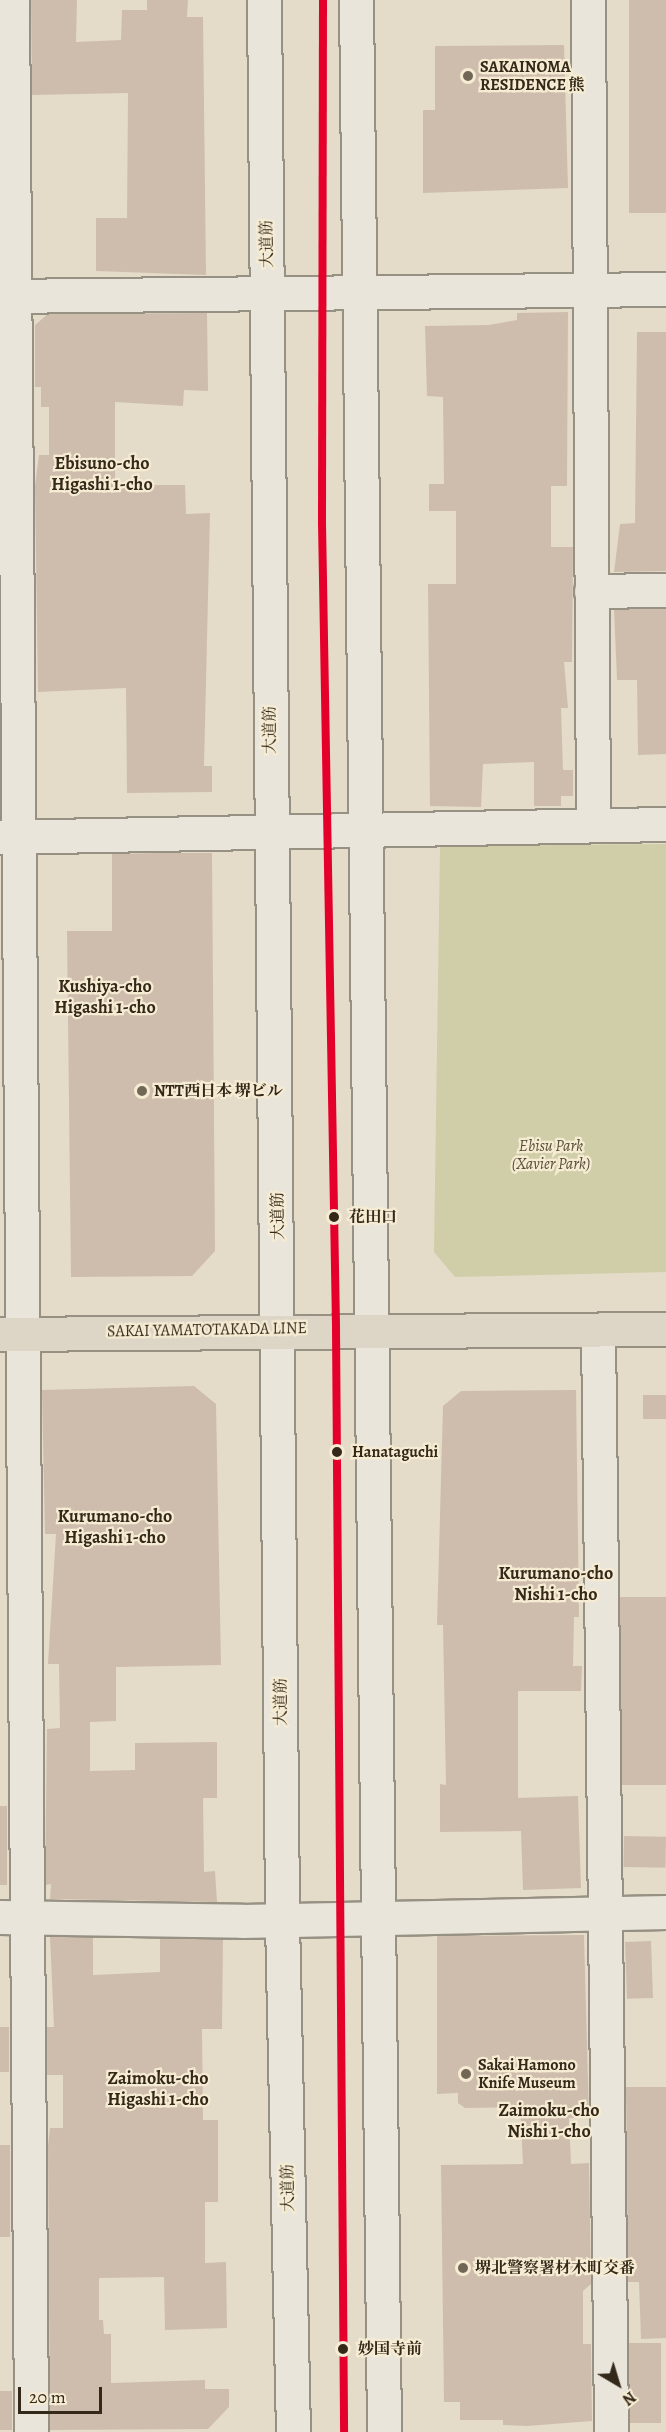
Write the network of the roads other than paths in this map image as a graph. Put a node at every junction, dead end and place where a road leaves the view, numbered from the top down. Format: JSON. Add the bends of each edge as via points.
{"nodes":[{"id":1,"x":12,"y":0,"type":"edge"},
{"id":2,"x":264,"y":0,"type":"edge"},
{"id":3,"x":356,"y":0,"type":"edge"},
{"id":4,"x":588,"y":0,"type":"edge"},
{"id":5,"x":589,"y":289,"type":"junction"},
{"id":6,"x":666,"y":289,"type":"edge"},
{"id":7,"x":359,"y":291,"type":"junction"},
{"id":8,"x":267,"y":293,"type":"junction"},
{"id":9,"x":6,"y":296,"type":"edge"},
{"id":10,"x":666,"y":590,"type":"edge"},
{"id":11,"x":591,"y":591,"type":"junction"},
{"id":12,"x":666,"y":824,"type":"edge"},
{"id":13,"x":593,"y":825,"type":"junction"},
{"id":14,"x":363,"y":828,"type":"junction"},
{"id":15,"x":270,"y":830,"type":"junction"},
{"id":16,"x":10,"y":837,"type":"edge"},
{"id":17,"x":280,"y":1328,"type":"junction"},
{"id":18,"x":371,"y":1329,"type":"junction"},
{"id":19,"x":666,"y":1329,"type":"edge"},
{"id":20,"x":598,"y":1330,"type":"junction"},
{"id":21,"x":12,"y":1334,"type":"edge"},
{"id":22,"x":605,"y":1911,"type":"junction"},
{"id":23,"x":666,"y":1912,"type":"edge"},
{"id":24,"x":15,"y":1917,"type":"edge"},
{"id":25,"x":378,"y":1918,"type":"junction"},
{"id":26,"x":282,"y":1920,"type":"junction"},
{"id":27,"x":31,"y":2432,"type":"edge"},
{"id":28,"x":293,"y":2432,"type":"edge"},
{"id":29,"x":384,"y":2432,"type":"edge"},
{"id":30,"x":611,"y":2432,"type":"edge"}],
"edges":[{"from":1,"to":9,"type":"street"},
{"from":2,"to":8,"type":"street","name":"大道筋"},
{"from":3,"to":7,"type":"street"},
{"from":4,"to":5,"type":"street"},
{"from":5,"to":6,"type":"street"},
{"from":5,"to":7,"type":"street"},
{"from":5,"to":11,"type":"street"},
{"from":7,"to":8,"type":"street"},
{"from":7,"to":14,"type":"street"},
{"from":8,"to":9,"type":"street"},
{"from":8,"to":15,"type":"street","name":"大道筋"},
{"from":9,"to":16,"type":"street"},
{"from":10,"to":11,"type":"street"},
{"from":11,"to":13,"type":"street"},
{"from":12,"to":13,"type":"street"},
{"from":13,"to":14,"type":"street"},
{"from":14,"to":15,"type":"street"},
{"from":14,"to":18,"type":"street"},
{"from":15,"to":16,"type":"street"},
{"from":15,"to":17,"type":"street","name":"大道筋"},
{"from":16,"to":21,"type":"street"},
{"from":17,"to":18,"type":"main road","name":"SAKAI YAMATOTAKADA LINE"},
{"from":17,"to":21,"type":"main road","name":"SAKAI YAMATOTAKADA LINE"},
{"from":17,"to":26,"type":"street","name":"大道筋"},
{"from":18,"to":20,"type":"main road","name":"SAKAI YAMATOTAKADA LINE"},
{"from":18,"to":25,"type":"street"},
{"from":19,"to":20,"type":"main road","name":"SAKAI YAMATOTAKADA LINE"},
{"from":20,"to":22,"type":"street"},
{"from":21,"to":24,"type":"street"},
{"from":22,"to":23,"type":"street"},
{"from":22,"to":25,"type":"street"},
{"from":22,"to":30,"type":"street"},
{"from":24,"to":26,"type":"street"},
{"from":24,"to":27,"type":"street"},
{"from":25,"to":26,"type":"street"},
{"from":25,"to":29,"type":"street"},
{"from":26,"to":28,"type":"street","name":"大道筋"}]}
